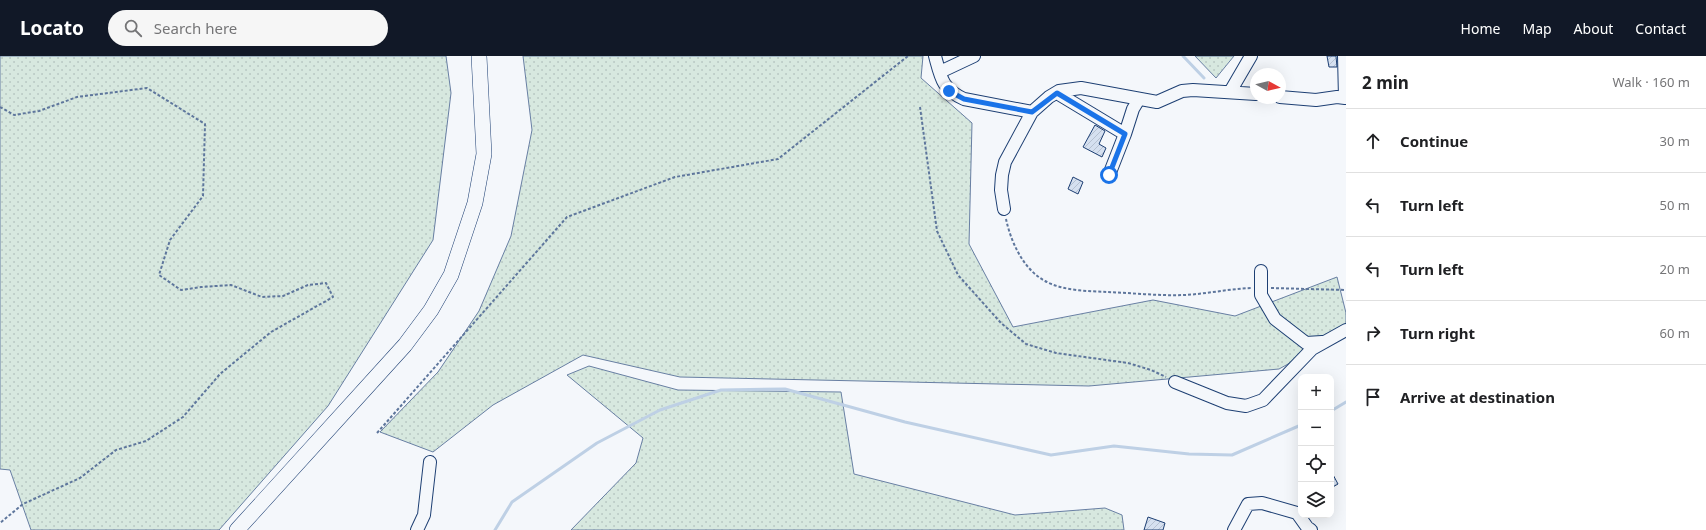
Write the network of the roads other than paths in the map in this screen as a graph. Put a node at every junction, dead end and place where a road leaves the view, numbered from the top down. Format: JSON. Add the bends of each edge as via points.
{"nodes":[{"id":1,"x":479,"y":56,"type":"edge"},
{"id":2,"x":935,"y":56,"type":"edge"},
{"id":3,"x":974,"y":56,"type":"edge"},
{"id":4,"x":1251,"y":56,"type":"edge"},
{"id":5,"x":1344,"y":56,"type":"edge"},
{"id":6,"x":940,"y":72,"type":"junction"},
{"id":7,"x":1230,"y":92,"type":"junction"},
{"id":8,"x":1057,"y":93,"type":"junction"},
{"id":9,"x":1250,"y":94,"type":"edge"},
{"id":10,"x":1286,"y":98,"type":"edge"},
{"id":11,"x":1139,"y":99,"type":"junction"},
{"id":12,"x":1032,"y":112,"type":"junction"},
{"id":13,"x":1125,"y":134,"type":"junction"},
{"id":14,"x":1109,"y":175,"type":"dead end"},
{"id":15,"x":1004,"y":209,"type":"road end"},
{"id":16,"x":1261,"y":271,"type":"dead end"},
{"id":17,"x":1346,"y":330,"type":"edge"},
{"id":18,"x":1325,"y":342,"type":"junction"},
{"id":19,"x":1175,"y":382,"type":"road end"},
{"id":20,"x":430,"y":462,"type":"dead end"},
{"id":21,"x":237,"y":530,"type":"edge"},
{"id":22,"x":417,"y":530,"type":"edge"},
{"id":23,"x":1234,"y":530,"type":"edge"},
{"id":24,"x":1311,"y":530,"type":"edge"}],
"edges":[{"from":1,"to":21,"type":"main road","via":[[484,154],[475,203],[451,275],[431,310],[405,345]]},
{"from":2,"to":6,"type":"street"},
{"from":3,"to":6,"type":"street"},
{"from":4,"to":7,"type":"street"},
{"from":5,"to":10,"type":"street","via":[[1345,98],[1316,100]]},
{"from":6,"to":12,"type":"street","via":[[942,82],[949,91],[964,99]]},
{"from":7,"to":9,"type":"street"},
{"from":7,"to":11,"type":"street","via":[[1193,90],[1182,91],[1157,102]]},
{"from":8,"to":11,"type":"street","via":[[1071,88],[1081,88]]},
{"from":8,"to":12,"type":"street"},
{"from":8,"to":13,"type":"street"},
{"from":11,"to":13,"type":"street"},
{"from":12,"to":15,"type":"street","via":[[1005,162],[1001,190]]},
{"from":13,"to":14,"type":"street"},
{"from":16,"to":18,"type":"street","via":[[1261,295],[1276,319],[1306,343]]},
{"from":17,"to":18,"type":"street"},
{"from":18,"to":19,"type":"street","via":[[1312,349],[1263,400],[1246,406],[1227,403]]},
{"from":20,"to":22,"type":"street","via":[[424,515]]},
{"from":23,"to":24,"type":"street","via":[[1248,504],[1262,503],[1297,512],[1306,527]]}]}
